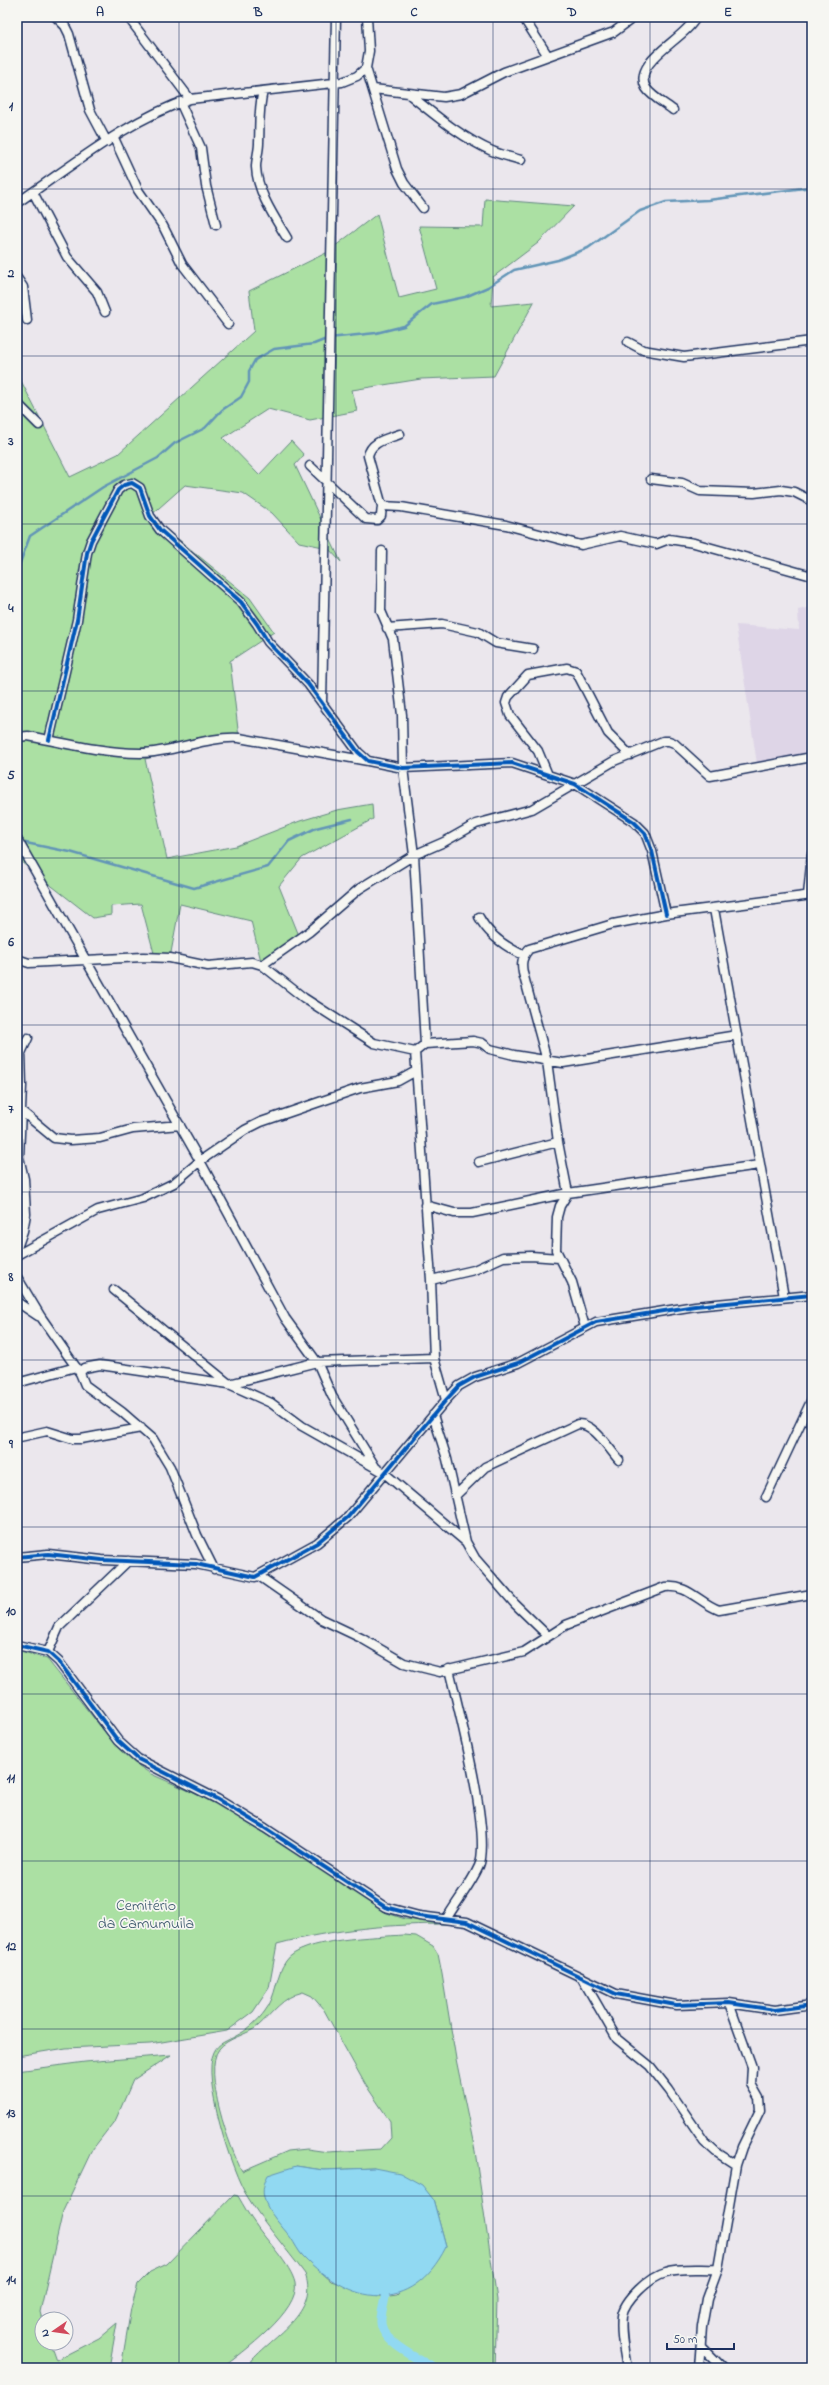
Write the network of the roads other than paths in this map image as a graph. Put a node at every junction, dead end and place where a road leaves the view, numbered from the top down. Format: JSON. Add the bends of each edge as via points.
{"nodes":[{"id":1,"x":56,"y":17,"type":"edge"},
{"id":2,"x":128,"y":17,"type":"edge"},
{"id":3,"x":336,"y":17,"type":"edge"},
{"id":4,"x":367,"y":17,"type":"edge"},
{"id":5,"x":523,"y":17,"type":"edge"},
{"id":6,"x":634,"y":17,"type":"edge"},
{"id":7,"x":696,"y":17,"type":"edge"},
{"id":8,"x":548,"y":56,"type":"junction"},
{"id":9,"x":366,"y":68,"type":"junction"},
{"id":10,"x":335,"y":82,"type":"junction"},
{"id":11,"x":373,"y":89,"type":"junction"},
{"id":12,"x":263,"y":91,"type":"junction"},
{"id":13,"x":409,"y":95,"type":"junction"},
{"id":14,"x":190,"y":99,"type":"junction"},
{"id":15,"x":180,"y":102,"type":"junction"},
{"id":16,"x":673,"y":110,"type":"dead end"},
{"id":17,"x":110,"y":140,"type":"junction"},
{"id":18,"x":521,"y":160,"type":"dead end"},
{"id":19,"x":33,"y":192,"type":"junction"},
{"id":20,"x":17,"y":203,"type":"edge"},
{"id":21,"x":423,"y":208,"type":"dead end"},
{"id":22,"x":216,"y":225,"type":"dead end"},
{"id":23,"x":287,"y":238,"type":"dead end"},
{"id":24,"x":17,"y":278,"type":"edge"},
{"id":25,"x":105,"y":312,"type":"dead end"},
{"id":26,"x":27,"y":320,"type":"dead end"},
{"id":27,"x":228,"y":324,"type":"dead end"},
{"id":28,"x":812,"y":341,"type":"edge"},
{"id":29,"x":628,"y":342,"type":"dead end"},
{"id":30,"x":17,"y":403,"type":"edge"},
{"id":31,"x":39,"y":426,"type":"dead end"},
{"id":32,"x":400,"y":434,"type":"dead end"},
{"id":33,"x":310,"y":466,"type":"dead end"},
{"id":34,"x":651,"y":479,"type":"dead end"},
{"id":35,"x":326,"y":481,"type":"junction"},
{"id":36,"x":812,"y":501,"type":"edge"},
{"id":37,"x":382,"y":506,"type":"junction"},
{"id":38,"x":382,"y":551,"type":"dead end"},
{"id":39,"x":812,"y":576,"type":"edge"},
{"id":40,"x":387,"y":628,"type":"junction"},
{"id":41,"x":533,"y":649,"type":"dead end"},
{"id":42,"x":322,"y":703,"type":"junction"},
{"id":43,"x":17,"y":737,"type":"edge"},
{"id":44,"x":49,"y":740,"type":"junction"},
{"id":45,"x":630,"y":755,"type":"junction"},
{"id":46,"x":812,"y":757,"type":"edge"},
{"id":47,"x":368,"y":761,"type":"junction"},
{"id":48,"x":403,"y":768,"type":"junction"},
{"id":49,"x":548,"y":775,"type":"junction"},
{"id":50,"x":575,"y":784,"type":"junction"},
{"id":51,"x":17,"y":839,"type":"edge"},
{"id":52,"x":812,"y":854,"type":"edge"},
{"id":53,"x":414,"y":855,"type":"junction"},
{"id":54,"x":810,"y":895,"type":"edge"},
{"id":55,"x":714,"y":909,"type":"junction"},
{"id":56,"x":666,"y":914,"type":"junction"},
{"id":57,"x":479,"y":917,"type":"dead end"},
{"id":58,"x":523,"y":956,"type":"junction"},
{"id":59,"x":17,"y":959,"type":"edge"},
{"id":60,"x":87,"y":961,"type":"junction"},
{"id":61,"x":262,"y":965,"type":"junction"},
{"id":62,"x":737,"y":1035,"type":"junction"},
{"id":63,"x":28,"y":1038,"type":"dead end"},
{"id":64,"x":425,"y":1044,"type":"junction"},
{"id":65,"x":415,"y":1052,"type":"junction"},
{"id":66,"x":547,"y":1061,"type":"junction"},
{"id":67,"x":416,"y":1071,"type":"junction"},
{"id":68,"x":19,"y":1110,"type":"edge"},
{"id":69,"x":180,"y":1125,"type":"junction"},
{"id":70,"x":558,"y":1142,"type":"junction"},
{"id":71,"x":200,"y":1161,"type":"junction"},
{"id":72,"x":479,"y":1162,"type":"dead end"},
{"id":73,"x":759,"y":1165,"type":"junction"},
{"id":74,"x":568,"y":1193,"type":"junction"},
{"id":75,"x":424,"y":1205,"type":"junction"},
{"id":76,"x":17,"y":1248,"type":"edge"},
{"id":77,"x":17,"y":1255,"type":"edge"},
{"id":78,"x":559,"y":1258,"type":"junction"},
{"id":79,"x":17,"y":1278,"type":"edge"},
{"id":80,"x":431,"y":1280,"type":"junction"},
{"id":81,"x":114,"y":1290,"type":"dead end"},
{"id":82,"x":812,"y":1295,"type":"edge"},
{"id":83,"x":784,"y":1298,"type":"junction"},
{"id":84,"x":17,"y":1302,"type":"edge"},
{"id":85,"x":40,"y":1318,"type":"junction"},
{"id":86,"x":585,"y":1327,"type":"junction"},
{"id":87,"x":434,"y":1358,"type":"junction"},
{"id":88,"x":317,"y":1362,"type":"junction"},
{"id":89,"x":78,"y":1370,"type":"junction"},
{"id":90,"x":17,"y":1383,"type":"edge"},
{"id":91,"x":229,"y":1384,"type":"junction"},
{"id":92,"x":812,"y":1399,"type":"edge"},
{"id":93,"x":446,"y":1400,"type":"junction"},
{"id":94,"x":433,"y":1415,"type":"junction"},
{"id":95,"x":141,"y":1428,"type":"junction"},
{"id":96,"x":20,"y":1437,"type":"dead end"},
{"id":97,"x":619,"y":1460,"type":"dead end"},
{"id":98,"x":380,"y":1470,"type":"junction"},
{"id":99,"x":455,"y":1496,"type":"junction"},
{"id":100,"x":766,"y":1496,"type":"dead end"},
{"id":101,"x":466,"y":1542,"type":"junction"},
{"id":102,"x":17,"y":1557,"type":"edge"},
{"id":103,"x":128,"y":1561,"type":"junction"},
{"id":104,"x":214,"y":1568,"type":"junction"},
{"id":105,"x":259,"y":1576,"type":"junction"},
{"id":106,"x":812,"y":1594,"type":"edge"},
{"id":107,"x":548,"y":1636,"type":"junction"},
{"id":108,"x":17,"y":1645,"type":"edge"},
{"id":109,"x":48,"y":1652,"type":"junction"},
{"id":110,"x":449,"y":1670,"type":"junction"},
{"id":111,"x":447,"y":1918,"type":"junction"},
{"id":112,"x":583,"y":1980,"type":"junction"},
{"id":113,"x":729,"y":2003,"type":"junction"},
{"id":114,"x":812,"y":2005,"type":"edge"},
{"id":115,"x":736,"y":2166,"type":"junction"},
{"id":116,"x":718,"y":2269,"type":"junction"},
{"id":117,"x":701,"y":2346,"type":"junction"},
{"id":118,"x":627,"y":2368,"type":"edge"},
{"id":119,"x":699,"y":2368,"type":"edge"},
{"id":120,"x":723,"y":2368,"type":"edge"}],
"edges":[{"from":1,"to":17,"type":"street","via":[[70,34],[90,110]]},
{"from":2,"to":14,"type":"street"},
{"from":3,"to":10,"type":"street"},
{"from":4,"to":9,"type":"street","via":[[370,51]]},
{"from":5,"to":8,"type":"street"},
{"from":6,"to":8,"type":"street","via":[[614,32]]},
{"from":7,"to":16,"type":"street","via":[[691,26],[650,61],[645,69],[646,89]]},
{"from":8,"to":13,"type":"street","via":[[504,72],[461,94],[444,97]]},
{"from":9,"to":10,"type":"street","via":[[357,76]]},
{"from":9,"to":11,"type":"street"},
{"from":10,"to":12,"type":"street"},
{"from":10,"to":35,"type":"street"},
{"from":11,"to":13,"type":"street"},
{"from":11,"to":21,"type":"street","via":[[397,168],[404,183]]},
{"from":12,"to":14,"type":"street"},
{"from":12,"to":23,"type":"street","via":[[258,109],[259,144],[256,168],[273,215]]},
{"from":13,"to":18,"type":"street","via":[[440,119],[485,147]]},
{"from":14,"to":15,"type":"street"},
{"from":15,"to":17,"type":"street"},
{"from":15,"to":22,"type":"street","via":[[201,148],[206,186]]},
{"from":17,"to":19,"type":"street"},
{"from":17,"to":27,"type":"street","via":[[138,190],[163,226],[182,264]]},
{"from":19,"to":20,"type":"street"},
{"from":19,"to":25,"type":"street","via":[[67,257],[97,292]]},
{"from":24,"to":26,"type":"street","via":[[23,287]]},
{"from":28,"to":29,"type":"street","via":[[684,357],[643,350]]},
{"from":30,"to":31,"type":"street"},
{"from":32,"to":37,"type":"street","via":[[374,444],[369,450],[368,456]]},
{"from":33,"to":35,"type":"street"},
{"from":34,"to":36,"type":"street","via":[[682,483],[700,491],[754,493],[781,490],[794,492]]},
{"from":35,"to":37,"type":"street","via":[[366,519],[377,520],[381,516]]},
{"from":35,"to":42,"type":"street"},
{"from":37,"to":39,"type":"street","via":[[506,525],[581,545],[620,536],[656,544],[669,539],[676,540]]},
{"from":38,"to":40,"type":"street","via":[[380,596],[381,611]]},
{"from":40,"to":41,"type":"street","via":[[442,624],[478,632],[496,643]]},
{"from":40,"to":48,"type":"street","via":[[393,639],[402,715]]},
{"from":42,"to":44,"type":"street","via":[[308,684],[268,642],[241,602],[160,530],[150,516],[140,488],[132,483],[118,490],[91,541],[77,620]]},
{"from":42,"to":47,"type":"street","via":[[358,752]]},
{"from":43,"to":44,"type":"street","via":[[28,736]]},
{"from":44,"to":47,"type":"street","via":[[139,753],[170,749],[200,741],[233,738],[284,744]]},
{"from":45,"to":46,"type":"street","via":[[668,741],[710,776]]},
{"from":45,"to":49,"type":"street","via":[[608,733],[576,671],[567,668],[534,673],[522,680],[508,697],[507,708],[538,751]]},
{"from":45,"to":50,"type":"street"},
{"from":47,"to":48,"type":"street"},
{"from":48,"to":49,"type":"street","via":[[512,763]]},
{"from":48,"to":53,"type":"street"},
{"from":49,"to":50,"type":"street"},
{"from":50,"to":53,"type":"street","via":[[532,809],[476,824]]},
{"from":50,"to":56,"type":"street","via":[[634,822],[645,833],[652,851]]},
{"from":51,"to":60,"type":"street"},
{"from":52,"to":54,"type":"street"},
{"from":53,"to":61,"type":"street","via":[[359,888],[309,932]]},
{"from":53,"to":64,"type":"street"},
{"from":54,"to":55,"type":"street"},
{"from":55,"to":56,"type":"street"},
{"from":55,"to":62,"type":"street"},
{"from":56,"to":58,"type":"street","via":[[613,924],[528,949]]},
{"from":57,"to":58,"type":"street","via":[[484,926],[509,948]]},
{"from":58,"to":66,"type":"street","via":[[523,974]]},
{"from":59,"to":60,"type":"street","via":[[29,963]]},
{"from":60,"to":61,"type":"street","via":[[162,957],[189,960],[208,966],[252,962]]},
{"from":60,"to":69,"type":"street"},
{"from":61,"to":65,"type":"street","via":[[304,998],[374,1043]]},
{"from":62,"to":66,"type":"street","via":[[563,1063]]},
{"from":62,"to":73,"type":"street"},
{"from":63,"to":68,"type":"street","via":[[20,1053]]},
{"from":64,"to":65,"type":"street"},
{"from":64,"to":66,"type":"street","via":[[473,1041],[482,1043],[490,1049]]},
{"from":65,"to":67,"type":"street"},
{"from":66,"to":70,"type":"street"},
{"from":67,"to":71,"type":"street","via":[[398,1082],[360,1088],[262,1122],[245,1130]]},
{"from":67,"to":75,"type":"street"},
{"from":68,"to":69,"type":"street","via":[[54,1138],[71,1140],[100,1138],[133,1129]]},
{"from":68,"to":76,"type":"street","via":[[19,1157],[24,1179],[26,1214]]},
{"from":69,"to":71,"type":"street"},
{"from":70,"to":72,"type":"street"},
{"from":70,"to":74,"type":"street"},
{"from":71,"to":77,"type":"street","via":[[160,1191],[98,1210]]},
{"from":71,"to":88,"type":"street","via":[[285,1318]]},
{"from":73,"to":74,"type":"street"},
{"from":73,"to":83,"type":"street"},
{"from":74,"to":75,"type":"street","via":[[463,1214]]},
{"from":74,"to":78,"type":"street","via":[[557,1217],[556,1250]]},
{"from":75,"to":80,"type":"street"},
{"from":78,"to":80,"type":"street","via":[[503,1257],[461,1275]]},
{"from":78,"to":86,"type":"street","via":[[572,1282]]},
{"from":79,"to":85,"type":"street"},
{"from":80,"to":87,"type":"street"},
{"from":81,"to":91,"type":"street"},
{"from":82,"to":83,"type":"street"},
{"from":83,"to":86,"type":"street","via":[[695,1306],[596,1322]]},
{"from":84,"to":85,"type":"street"},
{"from":85,"to":89,"type":"street"},
{"from":86,"to":93,"type":"street","via":[[518,1363],[464,1383]]},
{"from":87,"to":88,"type":"street"},
{"from":87,"to":93,"type":"street"},
{"from":88,"to":91,"type":"street"},
{"from":88,"to":98,"type":"street","via":[[332,1396]]},
{"from":89,"to":90,"type":"street"},
{"from":89,"to":91,"type":"street","via":[[100,1365]]},
{"from":89,"to":95,"type":"street","via":[[85,1385]]},
{"from":91,"to":98,"type":"street","via":[[271,1403],[302,1426]]},
{"from":92,"to":100,"type":"street"},
{"from":93,"to":94,"type":"street"},
{"from":94,"to":98,"type":"street"},
{"from":94,"to":99,"type":"street"},
{"from":95,"to":96,"type":"street","via":[[81,1439],[47,1431]]},
{"from":95,"to":104,"type":"street","via":[[153,1439],[170,1467],[197,1535]]},
{"from":97,"to":99,"type":"street","via":[[593,1430],[585,1424],[578,1424],[485,1467]]},
{"from":98,"to":101,"type":"street"},
{"from":98,"to":105,"type":"street","via":[[348,1517],[335,1529],[317,1543]]},
{"from":99,"to":101,"type":"street"},
{"from":101,"to":107,"type":"street","via":[[475,1558],[500,1587]]},
{"from":102,"to":103,"type":"street","via":[[48,1554]]},
{"from":103,"to":104,"type":"street","via":[[196,1564]]},
{"from":103,"to":109,"type":"street","via":[[59,1626]]},
{"from":104,"to":105,"type":"street","via":[[250,1577]]},
{"from":105,"to":110,"type":"street","via":[[321,1619],[404,1663],[432,1671]]},
{"from":106,"to":107,"type":"street","via":[[719,1610],[712,1608],[683,1587],[665,1587],[566,1625]]},
{"from":107,"to":110,"type":"street","via":[[524,1652]]},
{"from":108,"to":109,"type":"street"},
{"from":109,"to":111,"type":"street","via":[[59,1662],[118,1741],[138,1759],[217,1799],[385,1907],[419,1916]]},
{"from":110,"to":111,"type":"street","via":[[483,1839],[479,1866]]},
{"from":111,"to":112,"type":"street","via":[[467,1922],[492,1933]]},
{"from":112,"to":113,"type":"street","via":[[616,1994],[659,2003]]},
{"from":112,"to":115,"type":"street","via":[[617,2039],[650,2066],[670,2090],[704,2140]]},
{"from":113,"to":114,"type":"street","via":[[775,2010]]},
{"from":113,"to":115,"type":"street","via":[[752,2068],[752,2088],[761,2103]]},
{"from":115,"to":116,"type":"street"},
{"from":116,"to":117,"type":"street","via":[[707,2299]]},
{"from":116,"to":118,"type":"street","via":[[666,2271],[635,2293],[626,2303],[622,2315],[622,2338]]},
{"from":117,"to":119,"type":"street"},
{"from":117,"to":120,"type":"street"}]}
